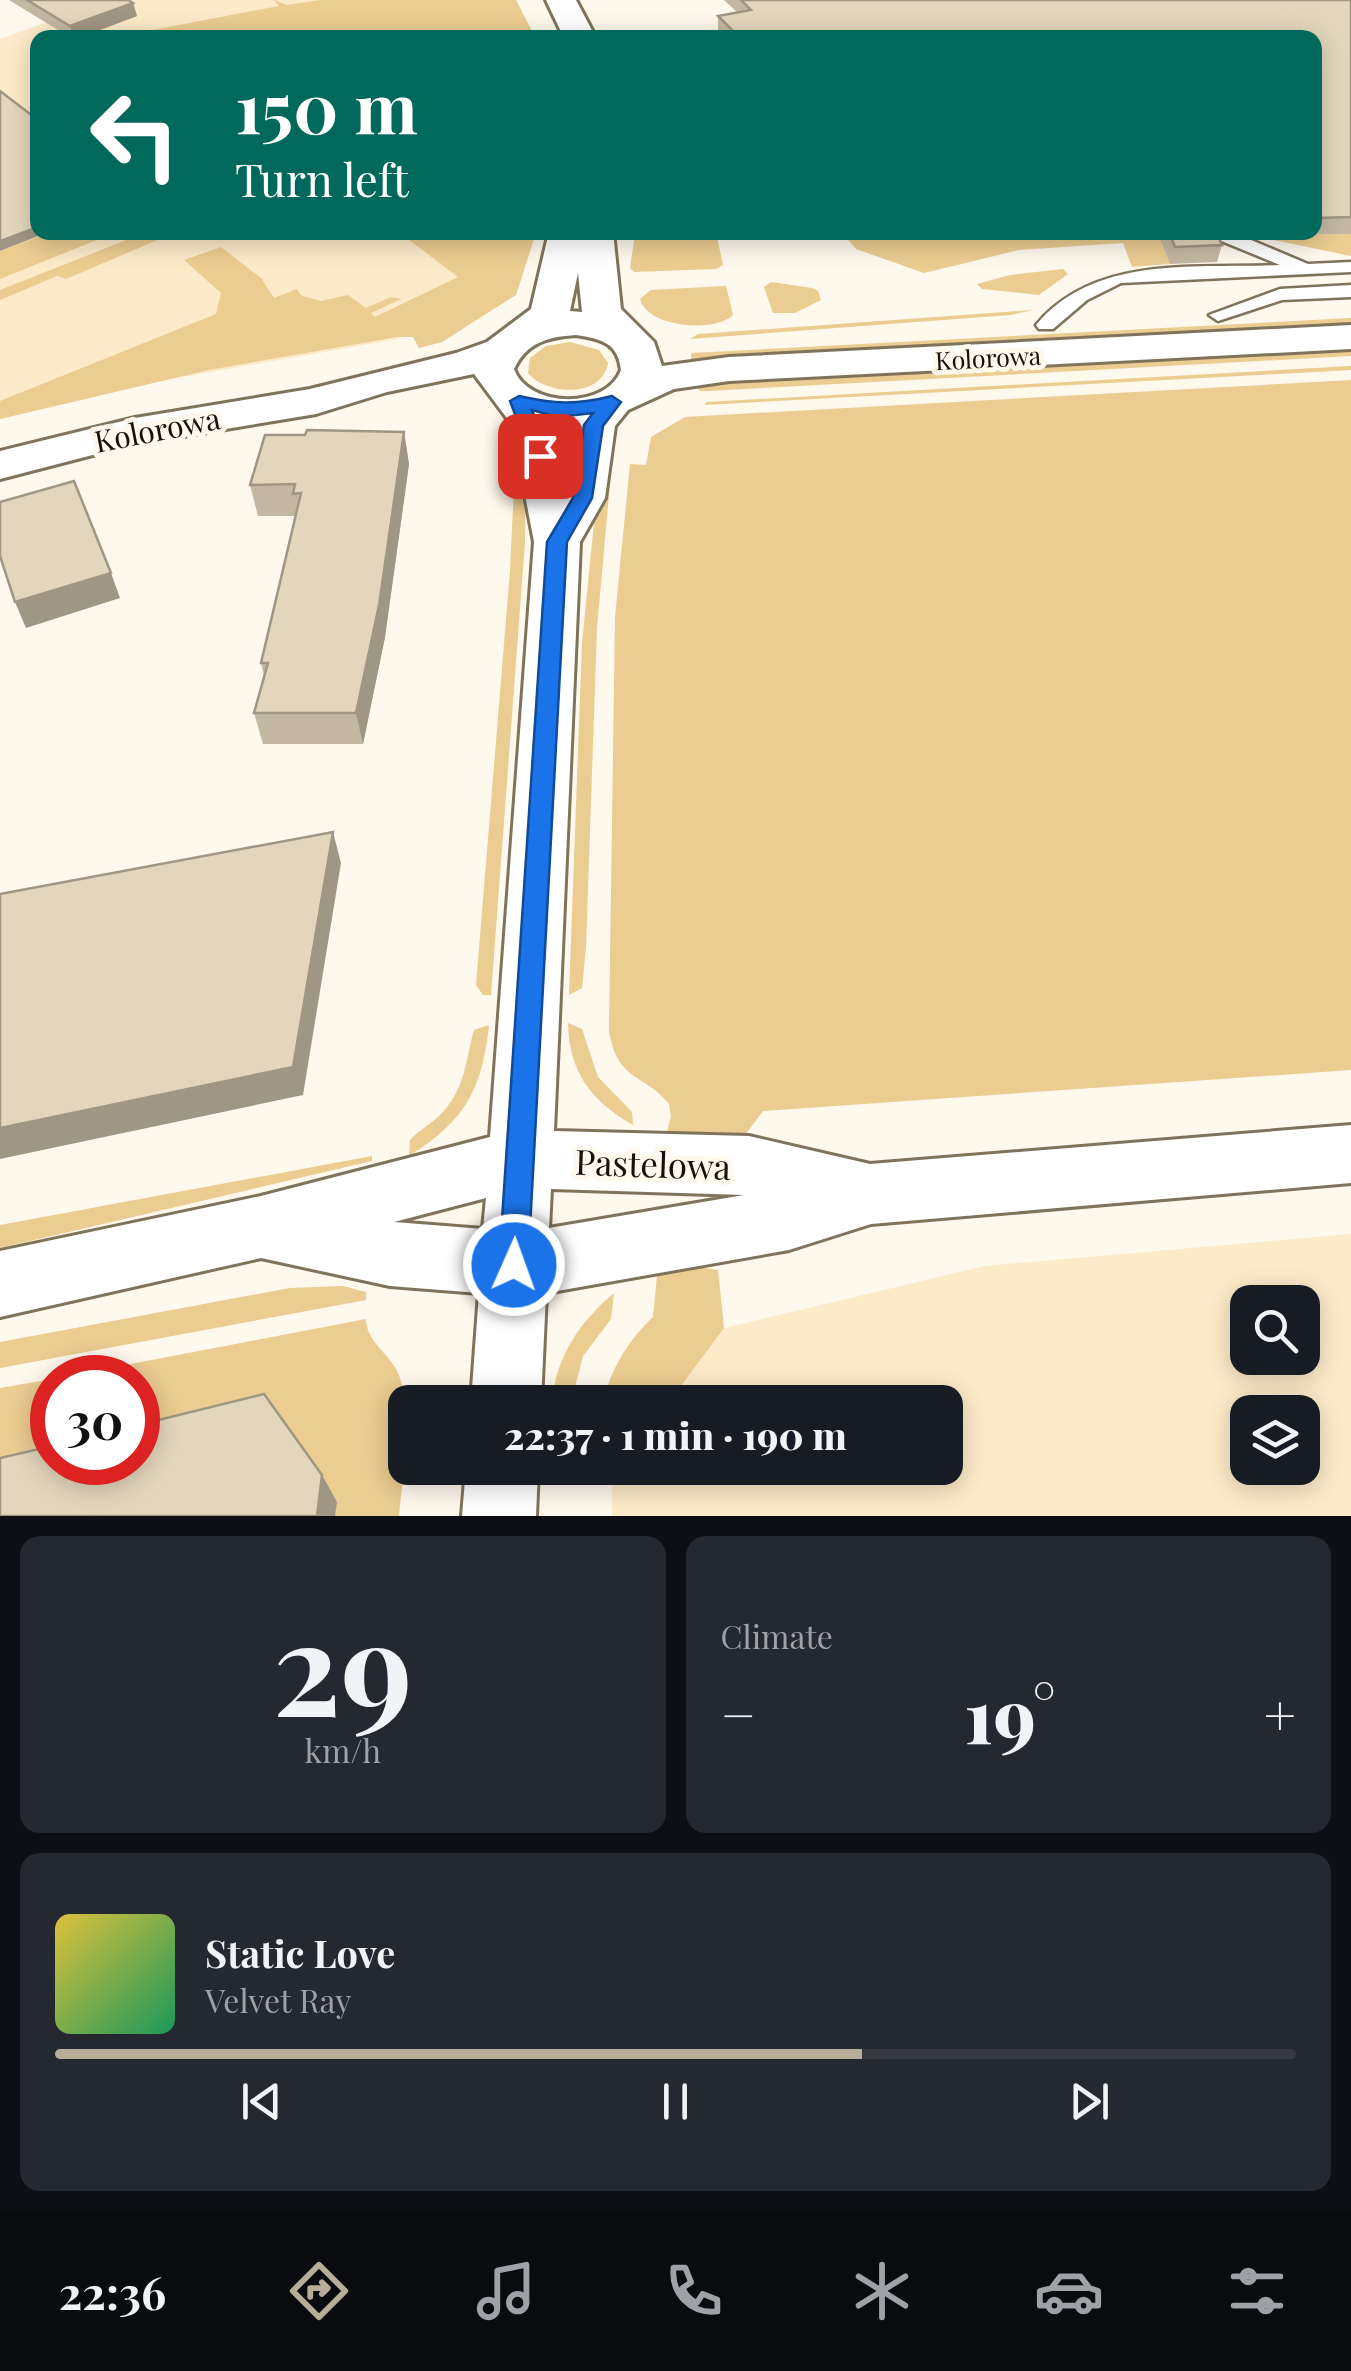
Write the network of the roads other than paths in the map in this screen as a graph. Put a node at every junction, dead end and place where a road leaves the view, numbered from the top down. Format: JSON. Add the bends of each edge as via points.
{"nodes":[{"id":1,"x":561,"y":0,"type":"edge"},
{"id":2,"x":576,"y":30,"type":"edge"},
{"id":3,"x":566,"y":240,"type":"edge"},
{"id":4,"x":595,"y":240,"type":"edge"},
{"id":5,"x":1226,"y":240,"type":"edge"},
{"id":6,"x":1234,"y":240,"type":"edge"},
{"id":7,"x":1351,"y":267,"type":"edge"},
{"id":8,"x":1310,"y":270,"type":"junction"},
{"id":9,"x":1225,"y":274,"type":"junction"},
{"id":10,"x":1351,"y":291,"type":"edge"},
{"id":11,"x":1351,"y":308,"type":"edge"},
{"id":12,"x":1218,"y":315,"type":"junction"},
{"id":13,"x":1046,"y":325,"type":"junction"},
{"id":14,"x":623,"y":336,"type":"junction"},
{"id":15,"x":1351,"y":338,"type":"edge"},
{"id":16,"x":514,"y":341,"type":"junction"},
{"id":17,"x":620,"y":397,"type":"junction"},
{"id":18,"x":514,"y":398,"type":"junction"},
{"id":19,"x":316,"y":401,"type":"junction"},
{"id":20,"x":0,"y":465,"type":"edge"},
{"id":21,"x":557,"y":542,"type":"junction"},
{"id":22,"x":1351,"y":1154,"type":"edge"},
{"id":23,"x":520,"y":1159,"type":"junction"},
{"id":24,"x":871,"y":1194,"type":"junction"},
{"id":25,"x":261,"y":1227,"type":"junction"},
{"id":26,"x":514,"y":1265,"type":"junction"},
{"id":27,"x":0,"y":1284,"type":"edge"},
{"id":28,"x":507,"y":1385,"type":"edge"},
{"id":29,"x":501,"y":1485,"type":"edge"},
{"id":30,"x":499,"y":1516,"type":"edge"}],
"edges":[{"from":1,"to":2,"type":"street"},
{"from":3,"to":16,"type":"street","via":[[550,314]]},
{"from":4,"to":14,"type":"street","via":[[599,304]]},
{"from":5,"to":9,"type":"lane","via":[[1234,262]]},
{"from":6,"to":8,"type":"lane"},
{"from":7,"to":8,"type":"lane"},
{"from":8,"to":9,"type":"lane"},
{"from":9,"to":13,"type":"lane","via":[[1101,282]]},
{"from":10,"to":12,"type":"lane","via":[[1280,295]]},
{"from":11,"to":12,"type":"street","name":"Kolorowa"},
{"from":12,"to":13,"type":"street","name":"Kolorowa"},
{"from":13,"to":14,"type":"street","name":"Kolorowa","via":[[719,346],[656,346]]},
{"from":14,"to":16,"type":"street","via":[[574,323]]},
{"from":14,"to":17,"type":"street","via":[[643,365]]},
{"from":15,"to":17,"type":"street","name":"Kolorowa","via":[[728,369],[666,378]]},
{"from":16,"to":18,"type":"street","via":[[493,369]]},
{"from":16,"to":19,"type":"street","name":"Kolorowa","via":[[468,363]]},
{"from":17,"to":18,"type":"street","via":[[558,411]]},
{"from":17,"to":21,"type":"street","via":[[594,425],[582,498]]},
{"from":18,"to":19,"type":"street","name":"Kolorowa"},
{"from":18,"to":21,"type":"street","via":[[538,442]]},
{"from":19,"to":20,"type":"street","name":"Kolorowa","via":[[136,431]]},
{"from":21,"to":23,"type":"street"},
{"from":22,"to":24,"type":"street","name":"Pastelowa"},
{"from":23,"to":24,"type":"street","name":"Pastelowa","via":[[748,1166]]},
{"from":23,"to":25,"type":"street","name":"Pastelowa"},
{"from":23,"to":26,"type":"street"},
{"from":24,"to":26,"type":"street","name":"Pastelowa","via":[[789,1219]]},
{"from":25,"to":26,"type":"street","name":"Pastelowa","via":[[390,1254]]},
{"from":25,"to":27,"type":"street","name":"Pastelowa"},
{"from":26,"to":28,"type":"street"},
{"from":29,"to":30,"type":"street"}]}
